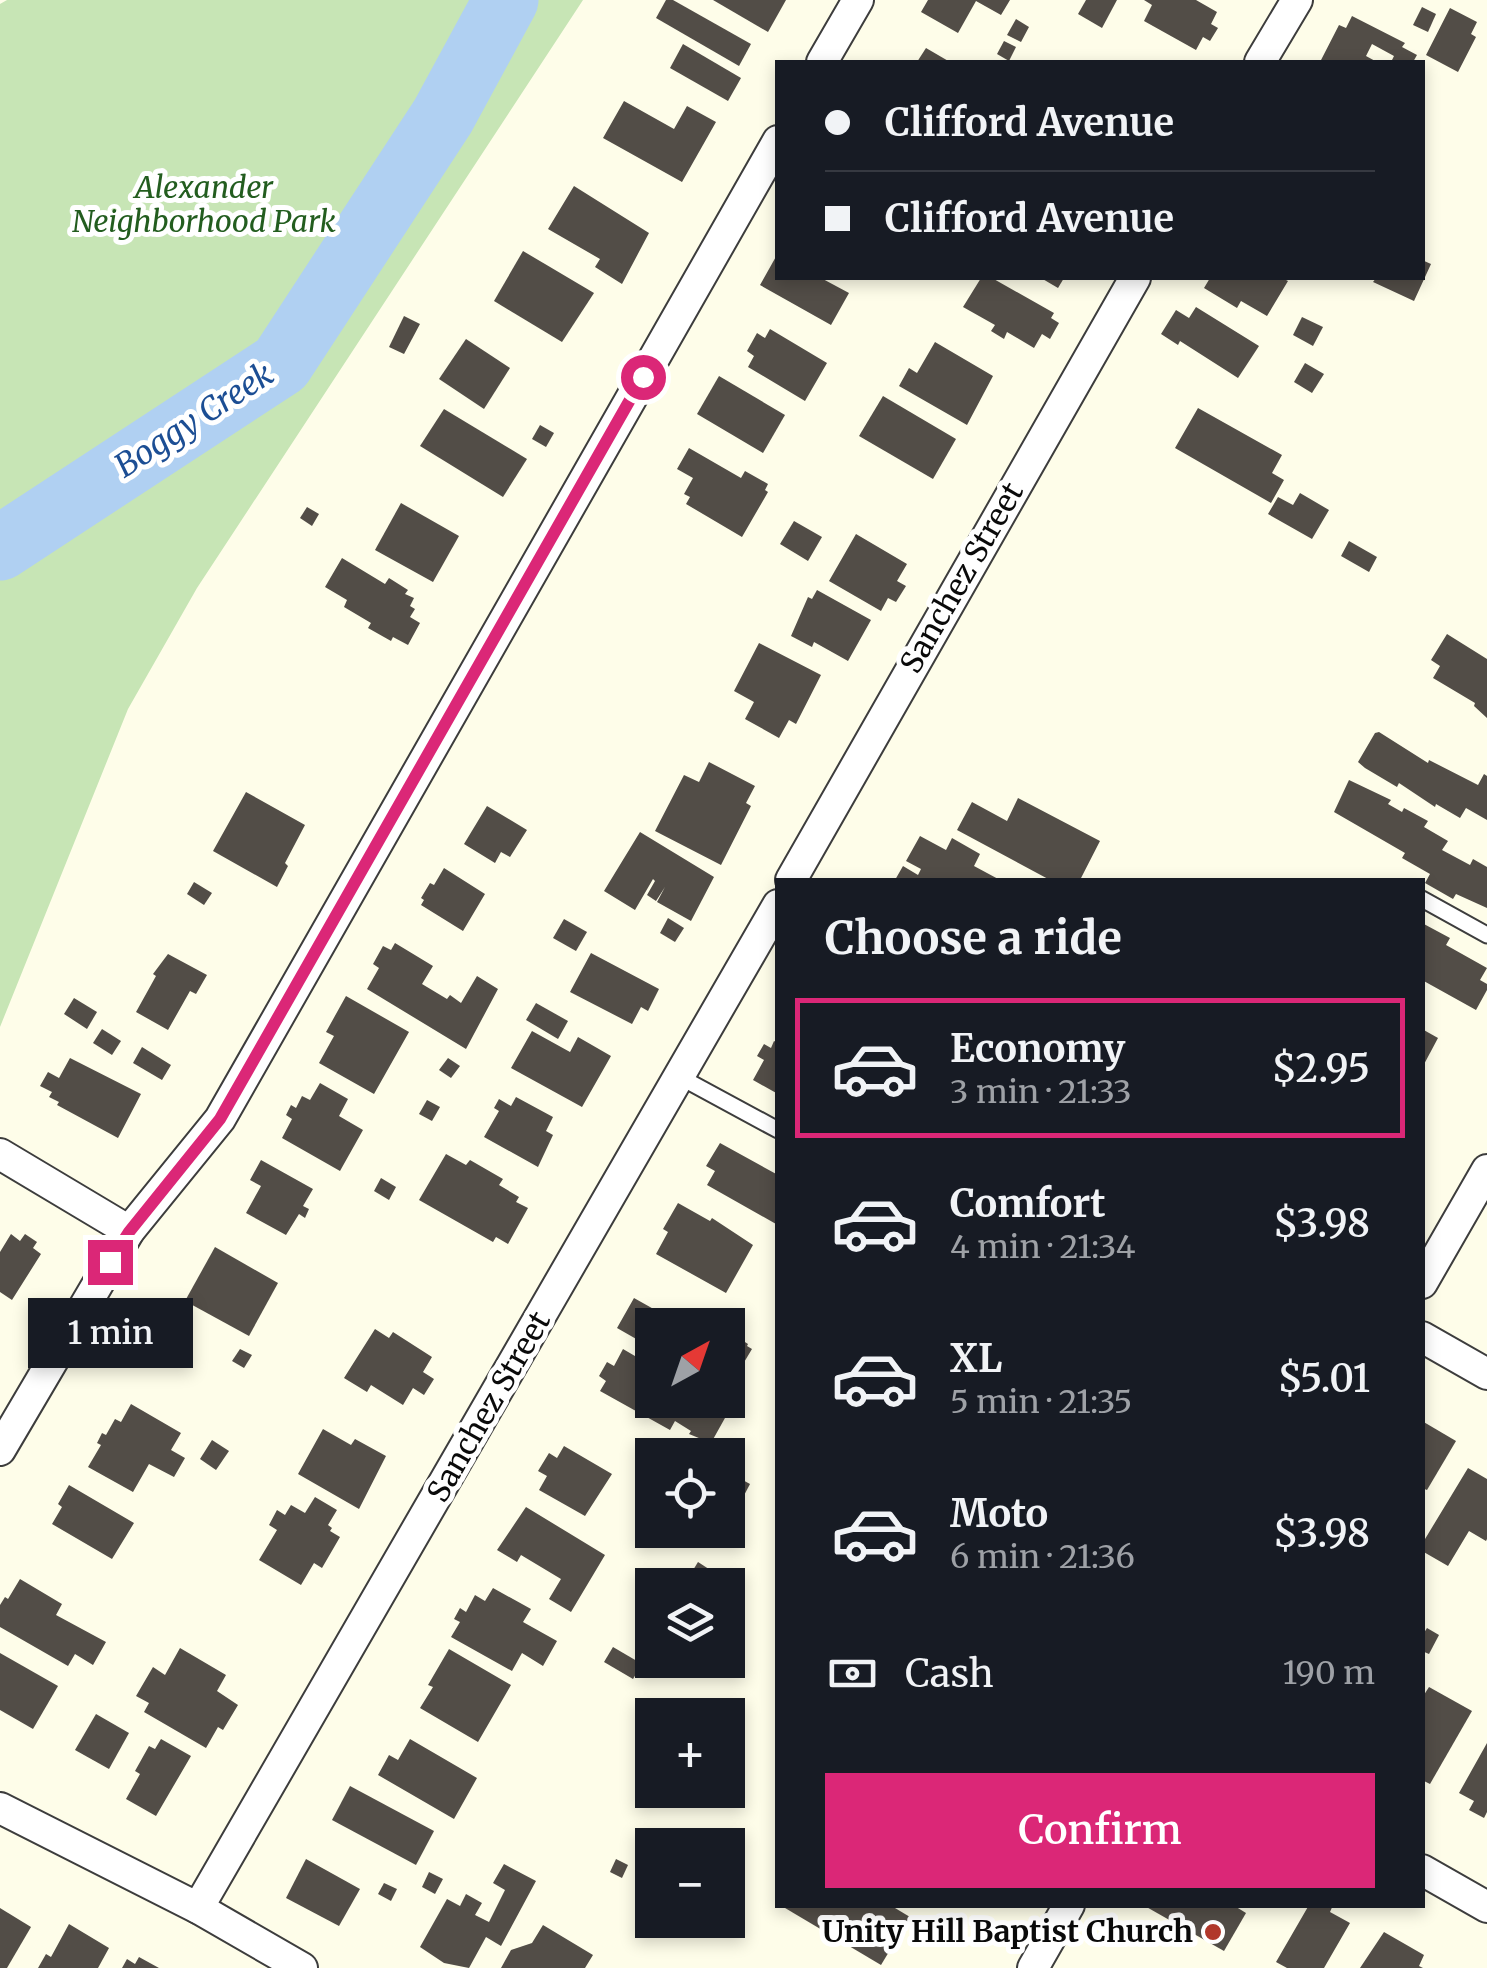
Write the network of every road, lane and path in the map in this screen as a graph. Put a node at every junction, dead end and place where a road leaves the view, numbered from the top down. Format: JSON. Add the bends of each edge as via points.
{"nodes":[{"id":1,"x":858,"y":0,"type":"edge"},
{"id":2,"x":1297,"y":0,"type":"edge"},
{"id":3,"x":823,"y":60,"type":"edge"},
{"id":4,"x":1261,"y":60,"type":"edge"},
{"id":5,"x":775,"y":146,"type":"edge"},
{"id":6,"x":1134,"y":280,"type":"edge"},
{"id":7,"x":793,"y":878,"type":"edge"},
{"id":8,"x":1425,"y":901,"type":"edge"},
{"id":9,"x":775,"y":909,"type":"edge"},
{"id":10,"x":1487,"y":935,"type":"edge"},
{"id":11,"x":680,"y":1077,"type":"junction"},
{"id":12,"x":775,"y":1128,"type":"edge"},
{"id":13,"x":0,"y":1154,"type":"edge"},
{"id":14,"x":1487,"y":1170,"type":"edge"},
{"id":15,"x":129,"y":1232,"type":"junction"},
{"id":16,"x":1425,"y":1277,"type":"edge"},
{"id":17,"x":1425,"y":1339,"type":"edge"},
{"id":18,"x":1487,"y":1374,"type":"edge"},
{"id":19,"x":0,"y":1450,"type":"edge"},
{"id":20,"x":0,"y":1808,"type":"edge"},
{"id":21,"x":1425,"y":1872,"type":"edge"},
{"id":22,"x":1487,"y":1907,"type":"edge"},
{"id":23,"x":198,"y":1908,"type":"junction"},
{"id":24,"x":1066,"y":1908,"type":"edge"},
{"id":25,"x":302,"y":1968,"type":"edge"},
{"id":26,"x":1033,"y":1968,"type":"edge"}],
"edges":[{"from":1,"to":3,"type":"street"},
{"from":2,"to":4,"type":"street"},
{"from":5,"to":15,"type":"street","via":[[220,1119]]},
{"from":6,"to":7,"type":"street","name":"Sanchez Street"},
{"from":8,"to":10,"type":"lane"},
{"from":9,"to":11,"type":"street","name":"Sanchez Street"},
{"from":11,"to":12,"type":"lane"},
{"from":11,"to":23,"type":"street","name":"Sanchez Street"},
{"from":13,"to":15,"type":"street"},
{"from":14,"to":16,"type":"street"},
{"from":15,"to":19,"type":"street"},
{"from":17,"to":18,"type":"street"},
{"from":20,"to":23,"type":"street"},
{"from":21,"to":22,"type":"street"},
{"from":23,"to":25,"type":"street"},
{"from":24,"to":26,"type":"street"}]}
